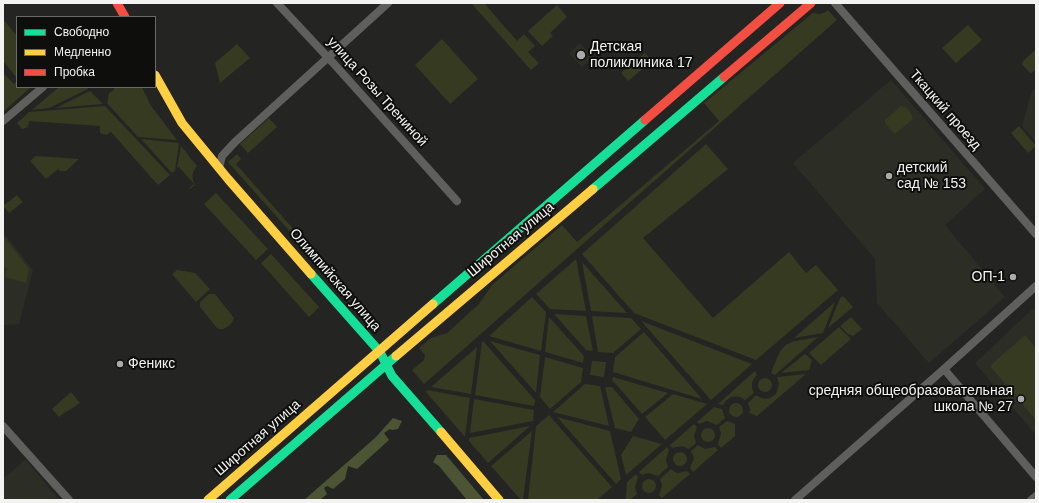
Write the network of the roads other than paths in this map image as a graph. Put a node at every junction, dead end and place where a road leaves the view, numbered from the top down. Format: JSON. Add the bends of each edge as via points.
{"nodes":[{"id":1,"x":117,"y":3,"type":"edge"},
{"id":2,"x":277,"y":3,"type":"edge"},
{"id":3,"x":388,"y":3,"type":"edge"},
{"id":4,"x":780,"y":3,"type":"edge"},
{"id":5,"x":811,"y":3,"type":"edge"},
{"id":6,"x":835,"y":3,"type":"edge"},
{"id":7,"x":124,"y":16,"type":"edge"},
{"id":8,"x":328,"y":56,"type":"junction"},
{"id":9,"x":156,"y":77,"type":"edge"},
{"id":10,"x":42,"y":88,"type":"edge"},
{"id":11,"x":3,"y":121,"type":"edge"},
{"id":12,"x":219,"y":168,"type":"junction"},
{"id":13,"x":457,"y":200,"type":"dead end"},
{"id":14,"x":1036,"y":234,"type":"edge"},
{"id":15,"x":1036,"y":286,"type":"edge"},
{"id":16,"x":380,"y":352,"type":"junction"},
{"id":17,"x":386,"y":366,"type":"junction"},
{"id":18,"x":944,"y":369,"type":"junction"},
{"id":19,"x":3,"y":426,"type":"edge"},
{"id":20,"x":1036,"y":477,"type":"edge"},
{"id":21,"x":1036,"y":496,"type":"edge"},
{"id":22,"x":69,"y":500,"type":"edge"},
{"id":23,"x":208,"y":500,"type":"edge"},
{"id":24,"x":230,"y":500,"type":"edge"},
{"id":25,"x":499,"y":500,"type":"edge"},
{"id":26,"x":795,"y":500,"type":"edge"},
{"id":27,"x":1031,"y":500,"type":"edge"}],
"edges":[{"from":1,"to":7,"type":"main road"},
{"from":2,"to":8,"type":"street","name":"улица Розы Трениной"},
{"from":3,"to":8,"type":"street"},
{"from":4,"to":16,"type":"main road","name":"Широтная улица"},
{"from":5,"to":17,"type":"main road","name":"Широтная улица"},
{"from":6,"to":14,"type":"street","name":"Ткацкий проезд"},
{"from":8,"to":12,"type":"street","via":[[235,142],[222,156]]},
{"from":8,"to":13,"type":"street","name":"улица Розы Трениной"},
{"from":9,"to":12,"type":"main road","name":"Олимпийская улица","via":[[182,123]]},
{"from":10,"to":11,"type":"street"},
{"from":12,"to":16,"type":"main road","name":"Олимпийская улица"},
{"from":15,"to":18,"type":"street"},
{"from":16,"to":17,"type":"main road","name":"Олимпийская улица"},
{"from":16,"to":23,"type":"main road","name":"Широтная улица"},
{"from":17,"to":24,"type":"main road","name":"Широтная улица"},
{"from":17,"to":25,"type":"main road","name":"Олимпийская улица"},
{"from":18,"to":20,"type":"street"},
{"from":18,"to":26,"type":"street"},
{"from":19,"to":22,"type":"street"},
{"from":21,"to":27,"type":"street"}]}
